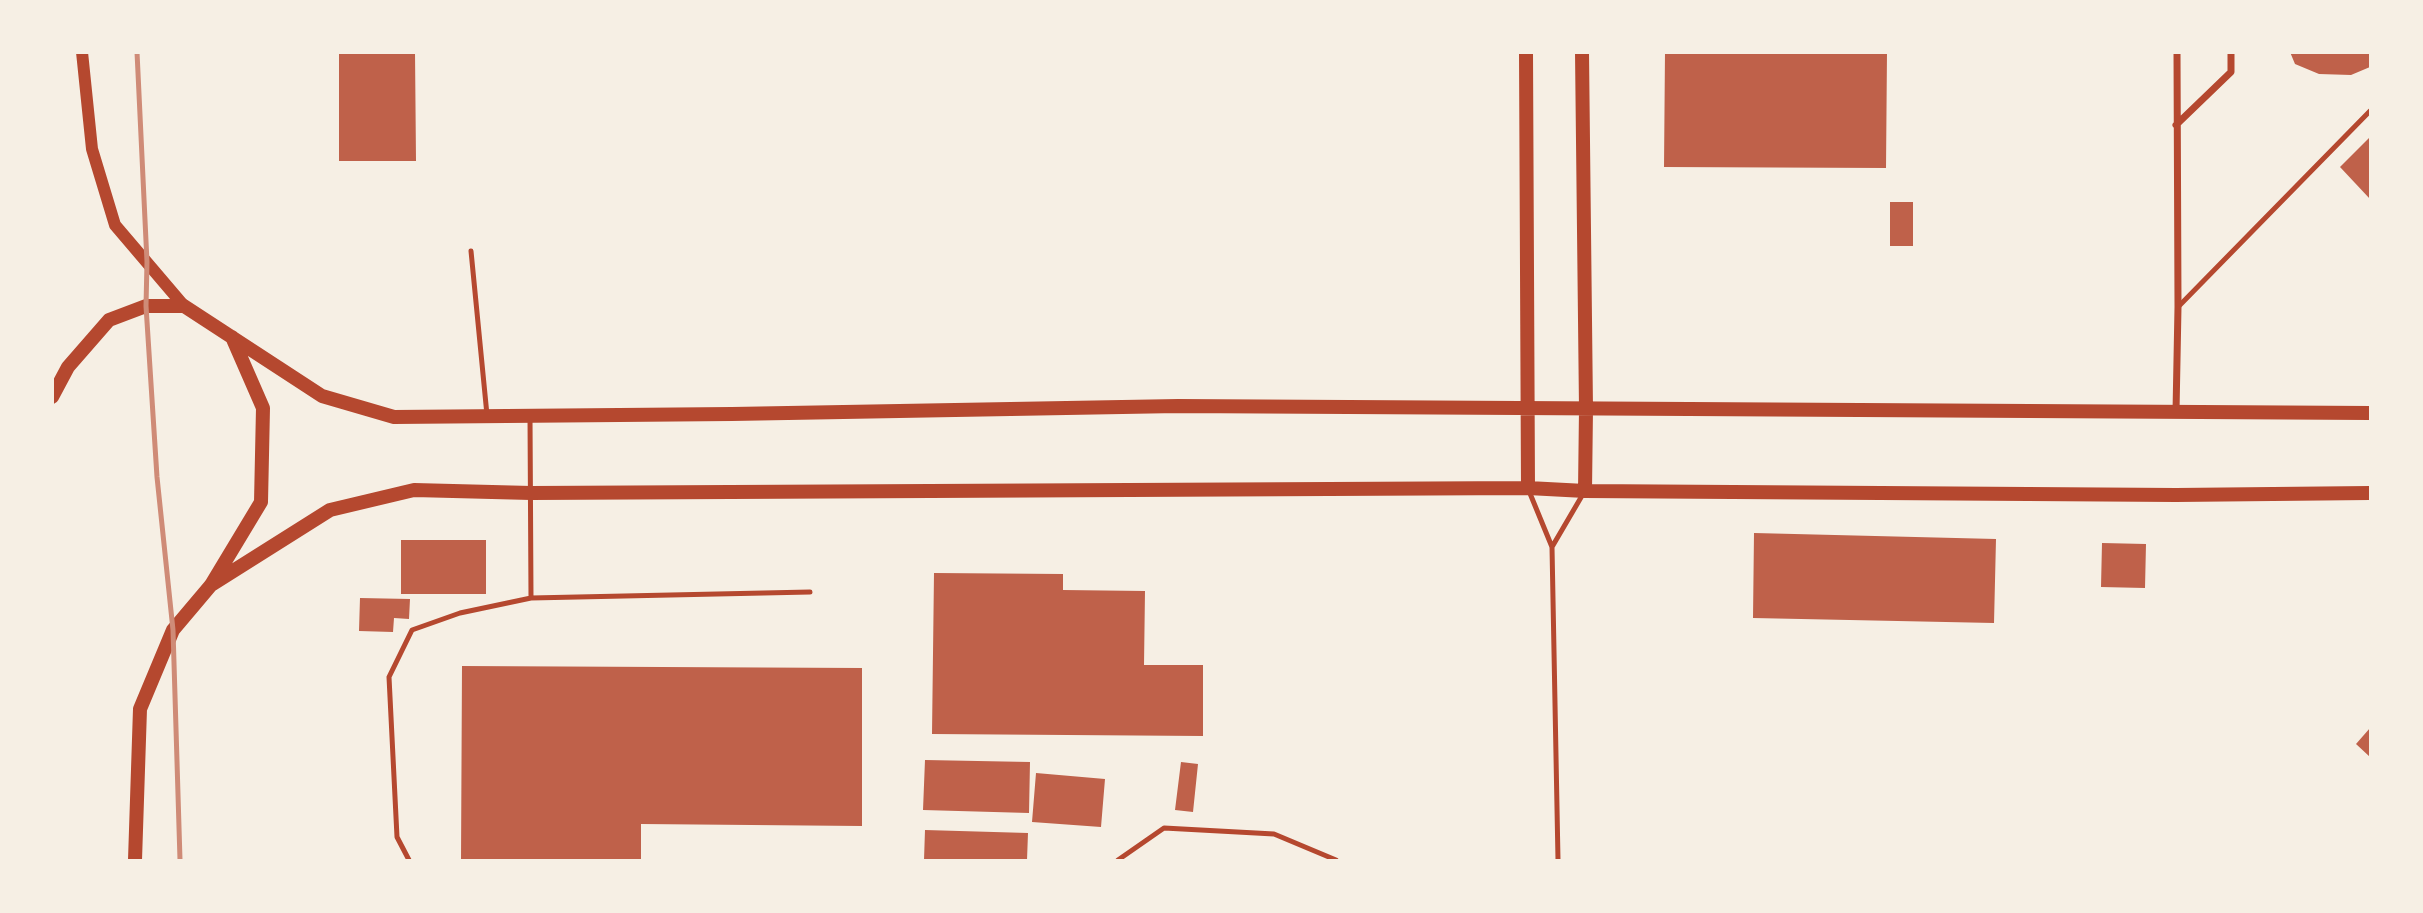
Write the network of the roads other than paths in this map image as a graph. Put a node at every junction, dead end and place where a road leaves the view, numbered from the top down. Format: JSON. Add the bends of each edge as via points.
{"nodes":[{"id":1,"x":82,"y":52,"type":"edge"},
{"id":2,"x":1526,"y":52,"type":"edge"},
{"id":3,"x":1582,"y":52,"type":"edge"},
{"id":4,"x":2176,"y":52,"type":"edge"},
{"id":5,"x":2231,"y":52,"type":"edge"},
{"id":6,"x":2371,"y":111,"type":"edge"},
{"id":7,"x":2176,"y":125,"type":"junction"},
{"id":8,"x":471,"y":251,"type":"dead end"},
{"id":9,"x":184,"y":306,"type":"junction"},
{"id":10,"x":2178,"y":307,"type":"junction"},
{"id":11,"x":231,"y":335,"type":"junction"},
{"id":12,"x":52,"y":397,"type":"edge"},
{"id":13,"x":1528,"y":408,"type":"junction"},
{"id":14,"x":1586,"y":409,"type":"junction"},
{"id":15,"x":2176,"y":412,"type":"junction"},
{"id":16,"x":2371,"y":413,"type":"edge"},
{"id":17,"x":530,"y":414,"type":"junction"},
{"id":18,"x":487,"y":415,"type":"junction"},
{"id":19,"x":1528,"y":488,"type":"junction"},
{"id":20,"x":1585,"y":491,"type":"junction"},
{"id":21,"x":531,"y":493,"type":"junction"},
{"id":22,"x":2371,"y":493,"type":"edge"},
{"id":23,"x":1552,"y":547,"type":"junction"},
{"id":24,"x":211,"y":585,"type":"junction"},
{"id":25,"x":810,"y":592,"type":"dead end"},
{"id":26,"x":531,"y":598,"type":"junction"},
{"id":27,"x":135,"y":860,"type":"edge"},
{"id":28,"x":409,"y":860,"type":"edge"},
{"id":29,"x":1118,"y":860,"type":"edge"},
{"id":30,"x":1336,"y":860,"type":"edge"},
{"id":31,"x":1558,"y":860,"type":"edge"}],
"edges":[{"from":1,"to":9,"type":"street","via":[[92,149],[115,225]]},
{"from":2,"to":13,"type":"main road"},
{"from":3,"to":14,"type":"main road"},
{"from":4,"to":7,"type":"street"},
{"from":5,"to":7,"type":"street","via":[[2231,72]]},
{"from":6,"to":10,"type":"lane"},
{"from":7,"to":10,"type":"street"},
{"from":8,"to":18,"type":"lane"},
{"from":9,"to":11,"type":"main road"},
{"from":9,"to":12,"type":"main road","via":[[146,306],[109,320],[68,367]]},
{"from":10,"to":15,"type":"street"},
{"from":11,"to":18,"type":"main road","via":[[322,396],[394,416]]},
{"from":11,"to":24,"type":"main road","via":[[264,408],[261,502]]},
{"from":13,"to":14,"type":"main road"},
{"from":13,"to":17,"type":"main road","via":[[1178,406]]},
{"from":13,"to":19,"type":"main road"},
{"from":14,"to":15,"type":"main road"},
{"from":14,"to":20,"type":"main road"},
{"from":15,"to":16,"type":"main road"},
{"from":17,"to":18,"type":"main road"},
{"from":17,"to":21,"type":"lane"},
{"from":19,"to":20,"type":"main road"},
{"from":19,"to":21,"type":"main road"},
{"from":19,"to":23,"type":"lane"},
{"from":20,"to":22,"type":"main road"},
{"from":20,"to":23,"type":"lane"},
{"from":21,"to":24,"type":"main road","via":[[414,490],[330,510]]},
{"from":21,"to":26,"type":"lane"},
{"from":23,"to":31,"type":"lane"},
{"from":24,"to":27,"type":"main road","via":[[173,630],[140,709]]},
{"from":25,"to":26,"type":"lane"},
{"from":26,"to":28,"type":"lane","via":[[460,613],[412,630],[390,677],[397,837]]},
{"from":29,"to":30,"type":"lane","via":[[1164,828],[1274,834]]}]}
